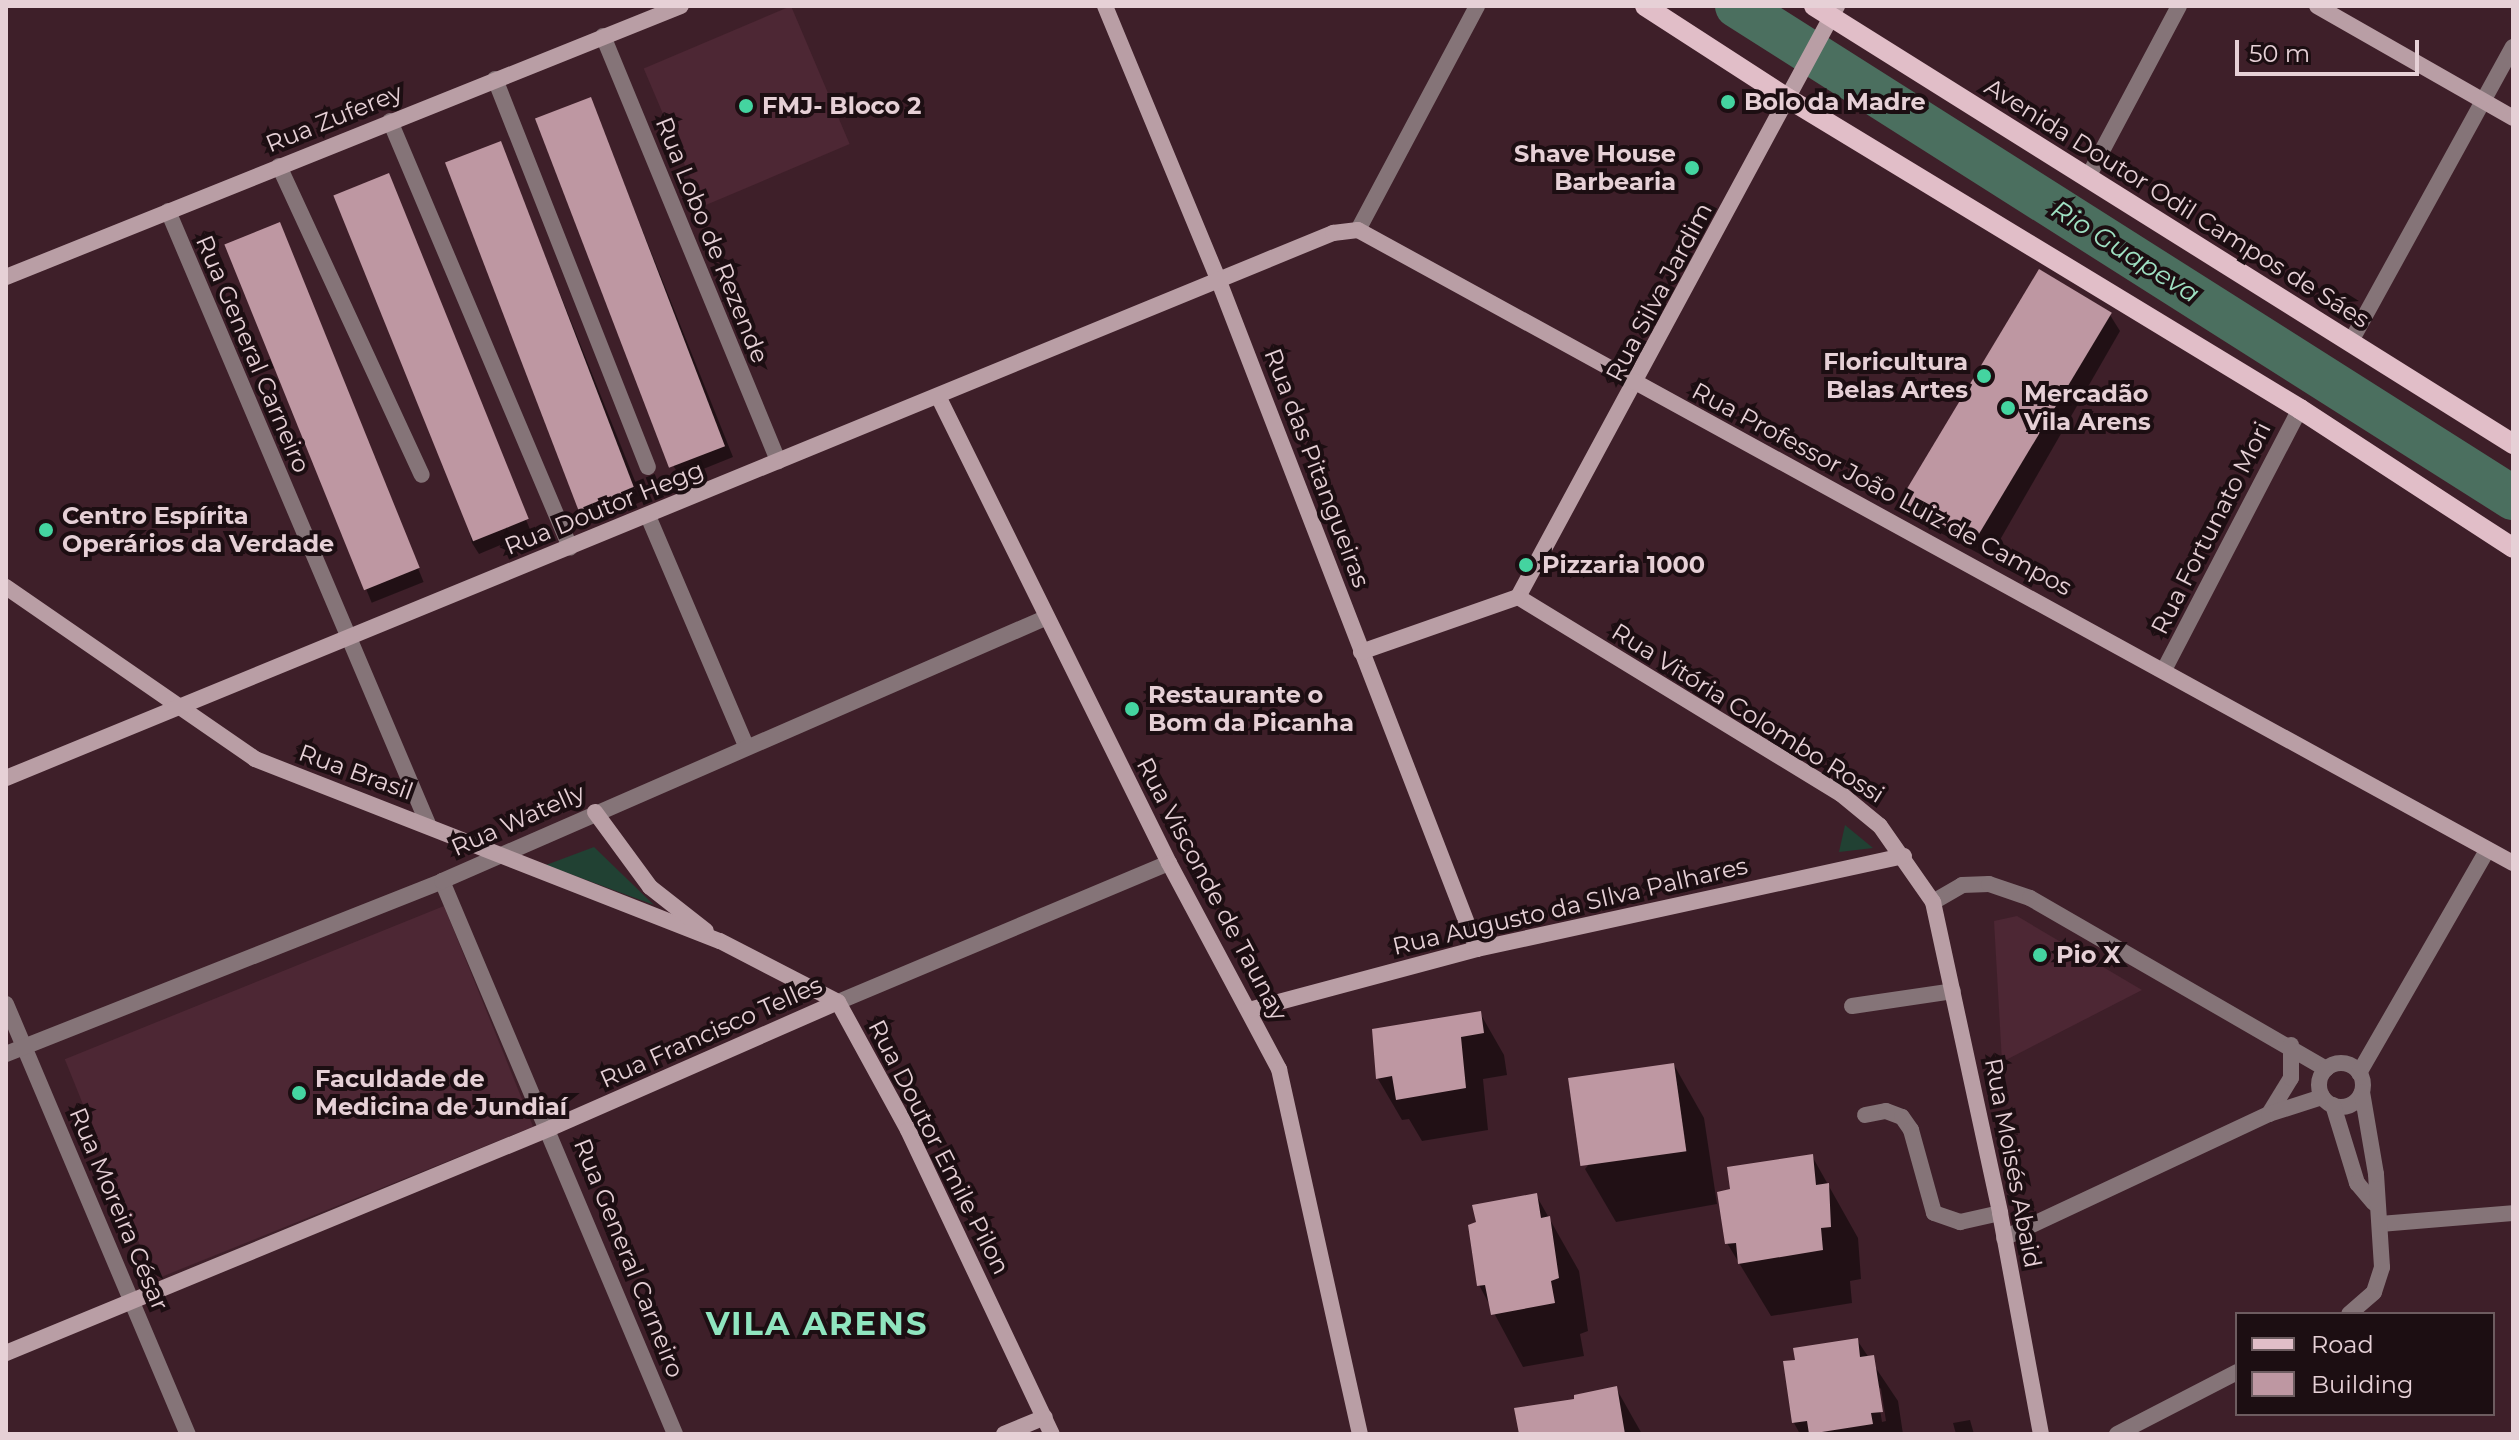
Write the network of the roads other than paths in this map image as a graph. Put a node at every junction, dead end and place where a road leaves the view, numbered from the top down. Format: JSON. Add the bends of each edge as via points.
{"nodes":[{"id":1,"x":681,"y":6,"type":"edge"},
{"id":2,"x":1105,"y":6,"type":"edge"},
{"id":3,"x":1477,"y":6,"type":"edge"},
{"id":4,"x":1645,"y":6,"type":"edge"},
{"id":5,"x":2179,"y":6,"type":"edge"},
{"id":6,"x":2317,"y":6,"type":"edge"},
{"id":7,"x":1827,"y":10,"type":"edge"},
{"id":8,"x":603,"y":36,"type":"junction"},
{"id":9,"x":2513,"y":47,"type":"edge"},
{"id":10,"x":495,"y":79,"type":"junction"},
{"id":11,"x":1789,"y":99,"type":"junction"},
{"id":12,"x":2483,"y":101,"type":"junction"},
{"id":13,"x":2513,"y":118,"type":"edge"},
{"id":14,"x":390,"y":121,"type":"junction"},
{"id":15,"x":279,"y":166,"type":"junction"},
{"id":16,"x":2087,"y":179,"type":"junction"},
{"id":17,"x":168,"y":211,"type":"junction"},
{"id":18,"x":1358,"y":230,"type":"junction"},
{"id":19,"x":6,"y":277,"type":"edge"},
{"id":20,"x":1220,"y":284,"type":"junction"},
{"id":21,"x":2350,"y":343,"type":"junction"},
{"id":22,"x":1636,"y":385,"type":"junction"},
{"id":23,"x":938,"y":396,"type":"junction"},
{"id":24,"x":2300,"y":409,"type":"junction"},
{"id":25,"x":2513,"y":444,"type":"edge"},
{"id":26,"x":778,"y":461,"type":"junction"},
{"id":27,"x":648,"y":467,"type":"dead end"},
{"id":28,"x":422,"y":475,"type":"dead end"},
{"id":29,"x":648,"y":516,"type":"junction"},
{"id":30,"x":570,"y":548,"type":"junction"},
{"id":31,"x":2513,"y":548,"type":"edge"},
{"id":32,"x":6,"y":587,"type":"edge"},
{"id":33,"x":1518,"y":597,"type":"junction"},
{"id":34,"x":1045,"y":618,"type":"junction"},
{"id":35,"x":347,"y":639,"type":"junction"},
{"id":36,"x":1361,"y":652,"type":"junction"},
{"id":37,"x":2165,"y":668,"type":"junction"},
{"id":38,"x":179,"y":709,"type":"junction"},
{"id":39,"x":746,"y":746,"type":"junction"},
{"id":40,"x":6,"y":778,"type":"edge"},
{"id":41,"x":595,"y":812,"type":"junction"},
{"id":42,"x":428,"y":824,"type":"junction"},
{"id":43,"x":2487,"y":850,"type":"junction"},
{"id":44,"x":500,"y":855,"type":"junction"},
{"id":45,"x":1904,"y":856,"type":"junction"},
{"id":46,"x":1169,"y":863,"type":"junction"},
{"id":47,"x":2513,"y":863,"type":"edge"},
{"id":48,"x":442,"y":881,"type":"junction"},
{"id":49,"x":1933,"y":902,"type":"junction"},
{"id":50,"x":720,"y":941,"type":"junction"},
{"id":51,"x":1477,"y":949,"type":"junction"},
{"id":52,"x":1953,"y":991,"type":"junction"},
{"id":53,"x":838,"y":1002,"type":"junction"},
{"id":54,"x":6,"y":1004,"type":"edge"},
{"id":55,"x":1852,"y":1006,"type":"dead end"},
{"id":56,"x":1249,"y":1010,"type":"junction"},
{"id":57,"x":2291,"y":1045,"type":"junction"},
{"id":58,"x":23,"y":1047,"type":"junction"},
{"id":59,"x":6,"y":1054,"type":"edge"},
{"id":60,"x":2326,"y":1069,"type":"junction"},
{"id":61,"x":2359,"y":1073,"type":"junction"},
{"id":62,"x":2362,"y":1092,"type":"junction"},
{"id":63,"x":2328,"y":1101,"type":"junction"},
{"id":64,"x":2269,"y":1114,"type":"junction"},
{"id":65,"x":1865,"y":1115,"type":"dead end"},
{"id":66,"x":551,"y":1128,"type":"junction"},
{"id":67,"x":2374,"y":1203,"type":"junction"},
{"id":68,"x":2000,"y":1213,"type":"junction"},
{"id":69,"x":2513,"y":1213,"type":"edge"},
{"id":70,"x":2380,"y":1224,"type":"junction"},
{"id":71,"x":2004,"y":1238,"type":"junction"},
{"id":72,"x":133,"y":1301,"type":"junction"},
{"id":73,"x":2351,"y":1312,"type":"edge"},
{"id":74,"x":6,"y":1353,"type":"edge"},
{"id":75,"x":2235,"y":1373,"type":"edge"},
{"id":76,"x":1045,"y":1417,"type":"junction"},
{"id":77,"x":188,"y":1434,"type":"edge"},
{"id":78,"x":675,"y":1434,"type":"edge"},
{"id":79,"x":1004,"y":1434,"type":"edge"},
{"id":80,"x":1052,"y":1434,"type":"edge"},
{"id":81,"x":1360,"y":1434,"type":"edge"},
{"id":82,"x":2041,"y":1434,"type":"edge"},
{"id":83,"x":2117,"y":1434,"type":"edge"}],
"edges":[{"from":1,"to":8,"type":"street","name":"Rua Zuferey"},
{"from":2,"to":20,"type":"street","name":"Rua das Pitangueiras"},
{"from":3,"to":18,"type":"street"},
{"from":4,"to":11,"type":"main road"},
{"from":5,"to":16,"type":"street"},
{"from":6,"to":12,"type":"street"},
{"from":7,"to":11,"type":"street","name":"Rua Silva Jardim","via":[[1820,37]]},
{"from":7,"to":16,"type":"main road","name":"Avenida Doutor Odil Campos de Sáes"},
{"from":8,"to":10,"type":"street","name":"Rua Zuferey"},
{"from":8,"to":26,"type":"street","name":"Rua Lobo de Rezende"},
{"from":9,"to":12,"type":"street"},
{"from":10,"to":14,"type":"street","name":"Rua Zuferey"},
{"from":10,"to":27,"type":"street"},
{"from":11,"to":22,"type":"street","name":"Rua Silva Jardim"},
{"from":11,"to":24,"type":"main road"},
{"from":12,"to":13,"type":"street"},
{"from":12,"to":21,"type":"street"},
{"from":14,"to":15,"type":"street","name":"Rua Zuferey"},
{"from":14,"to":30,"type":"street"},
{"from":15,"to":17,"type":"street","name":"Rua Zuferey"},
{"from":15,"to":28,"type":"street"},
{"from":16,"to":21,"type":"main road","name":"Avenida Doutor Odil Campos de Sáes"},
{"from":17,"to":19,"type":"street","name":"Rua Zuferey"},
{"from":17,"to":35,"type":"street","name":"Rua General Carneiro"},
{"from":18,"to":20,"type":"street","via":[[1333,233]]},
{"from":18,"to":22,"type":"street","name":"Rua Professor João Luiz de Campos"},
{"from":20,"to":23,"type":"street","name":"Rua Doutor Hegg"},
{"from":20,"to":36,"type":"street","name":"Rua das Pitangueiras"},
{"from":21,"to":25,"type":"main road","name":"Avenida Doutor Odil Campos de Sáes"},
{"from":22,"to":33,"type":"street","name":"Rua Silva Jardim"},
{"from":22,"to":37,"type":"street","name":"Rua Professor João Luiz de Campos"},
{"from":23,"to":26,"type":"street","name":"Rua Doutor Hegg"},
{"from":23,"to":34,"type":"street","name":"Rua Visconde de Taunay"},
{"from":24,"to":31,"type":"main road"},
{"from":24,"to":37,"type":"street","name":"Rua Fortunato Mori"},
{"from":26,"to":29,"type":"street","name":"Rua Doutor Hegg"},
{"from":29,"to":30,"type":"street","name":"Rua Doutor Hegg"},
{"from":29,"to":39,"type":"street"},
{"from":30,"to":35,"type":"street","name":"Rua Doutor Hegg"},
{"from":32,"to":38,"type":"street","name":"Rua Brasil"},
{"from":33,"to":36,"type":"street"},
{"from":33,"to":45,"type":"street","name":"Rua Vitória Colombo Rossi","via":[[1841,794],[1880,826]]},
{"from":34,"to":39,"type":"street","name":"Rua Watelly"},
{"from":34,"to":46,"type":"street","name":"Rua Visconde de Taunay"},
{"from":35,"to":38,"type":"street","name":"Rua Doutor Hegg"},
{"from":35,"to":42,"type":"street","name":"Rua General Carneiro"},
{"from":36,"to":51,"type":"street","name":"Rua das Pitangueiras"},
{"from":37,"to":43,"type":"street","name":"Rua Professor João Luiz de Campos"},
{"from":38,"to":40,"type":"street","name":"Rua Doutor Hegg"},
{"from":38,"to":42,"type":"street","name":"Rua Brasil","via":[[255,759]]},
{"from":39,"to":41,"type":"street","name":"Rua Watelly"},
{"from":41,"to":44,"type":"street","name":"Rua Watelly"},
{"from":41,"to":50,"type":"street","via":[[650,887]]},
{"from":42,"to":44,"type":"street","name":"Rua Brasil"},
{"from":43,"to":47,"type":"street","name":"Rua Professor João Luiz de Campos"},
{"from":43,"to":61,"type":"street"},
{"from":44,"to":48,"type":"street","name":"Rua Watelly"},
{"from":44,"to":50,"type":"street","name":"Rua Brasil"},
{"from":45,"to":49,"type":"street","name":"Rua Vitória Colombo Rossi"},
{"from":45,"to":51,"type":"street","name":"Rua Augusto da SIlva Palhares"},
{"from":46,"to":53,"type":"street","name":"Rua Francisco Telles"},
{"from":46,"to":56,"type":"street","name":"Rua Visconde de Taunay"},
{"from":48,"to":58,"type":"street","name":"Rua Watelly"},
{"from":48,"to":66,"type":"street","name":"Rua General Carneiro"},
{"from":49,"to":52,"type":"street","name":"Rua Moisés Abaid"},
{"from":49,"to":57,"type":"street","via":[[1962,885],[1989,884],[2030,898]]},
{"from":50,"to":53,"type":"street","name":"Rua Doutor Emile Pilon"},
{"from":51,"to":56,"type":"street","name":"Rua Augusto da SIlva Palhares"},
{"from":52,"to":55,"type":"street"},
{"from":52,"to":68,"type":"street","name":"Rua Moisés Abaid"},
{"from":53,"to":66,"type":"street","name":"Rua Francisco Telles"},
{"from":53,"to":76,"type":"street","name":"Rua Doutor Emile Pilon","via":[[908,1130]]},
{"from":54,"to":58,"type":"street","name":"Rua Moreira César"},
{"from":56,"to":81,"type":"street","name":"Rua Visconde de Taunay","via":[[1283,1083]]},
{"from":57,"to":60,"type":"street"},
{"from":57,"to":64,"type":"street","via":[[2291,1078]]},
{"from":58,"to":59,"type":"street","name":"Rua Watelly"},
{"from":58,"to":72,"type":"street","name":"Rua Moreira César"},
{"from":60,"to":61,"type":"street","via":[[2339,1063]]},
{"from":60,"to":63,"type":"street","via":[[2319,1082]]},
{"from":61,"to":62,"type":"street"},
{"from":62,"to":63,"type":"street","via":[[2346,1106]]},
{"from":62,"to":67,"type":"street","via":[[2376,1174]]},
{"from":63,"to":64,"type":"street"},
{"from":63,"to":67,"type":"street","via":[[2357,1183]]},
{"from":64,"to":71,"type":"street"},
{"from":65,"to":68,"type":"street","via":[[1886,1111],[1902,1117],[1911,1130],[1934,1213],[1960,1222]]},
{"from":66,"to":72,"type":"street","name":"Rua Francisco Telles"},
{"from":66,"to":78,"type":"street","name":"Rua General Carneiro"},
{"from":67,"to":70,"type":"street"},
{"from":68,"to":71,"type":"street","name":"Rua Moisés Abaid"},
{"from":69,"to":70,"type":"street"},
{"from":70,"to":73,"type":"street","via":[[2382,1267],[2374,1292]]},
{"from":71,"to":82,"type":"street","name":"Rua Moisés Abaid"},
{"from":72,"to":74,"type":"street","name":"Rua Francisco Telles"},
{"from":72,"to":77,"type":"street","name":"Rua Moreira César"},
{"from":75,"to":83,"type":"street"},
{"from":76,"to":79,"type":"street"},
{"from":76,"to":80,"type":"street","name":"Rua Doutor Emile Pilon"}]}
